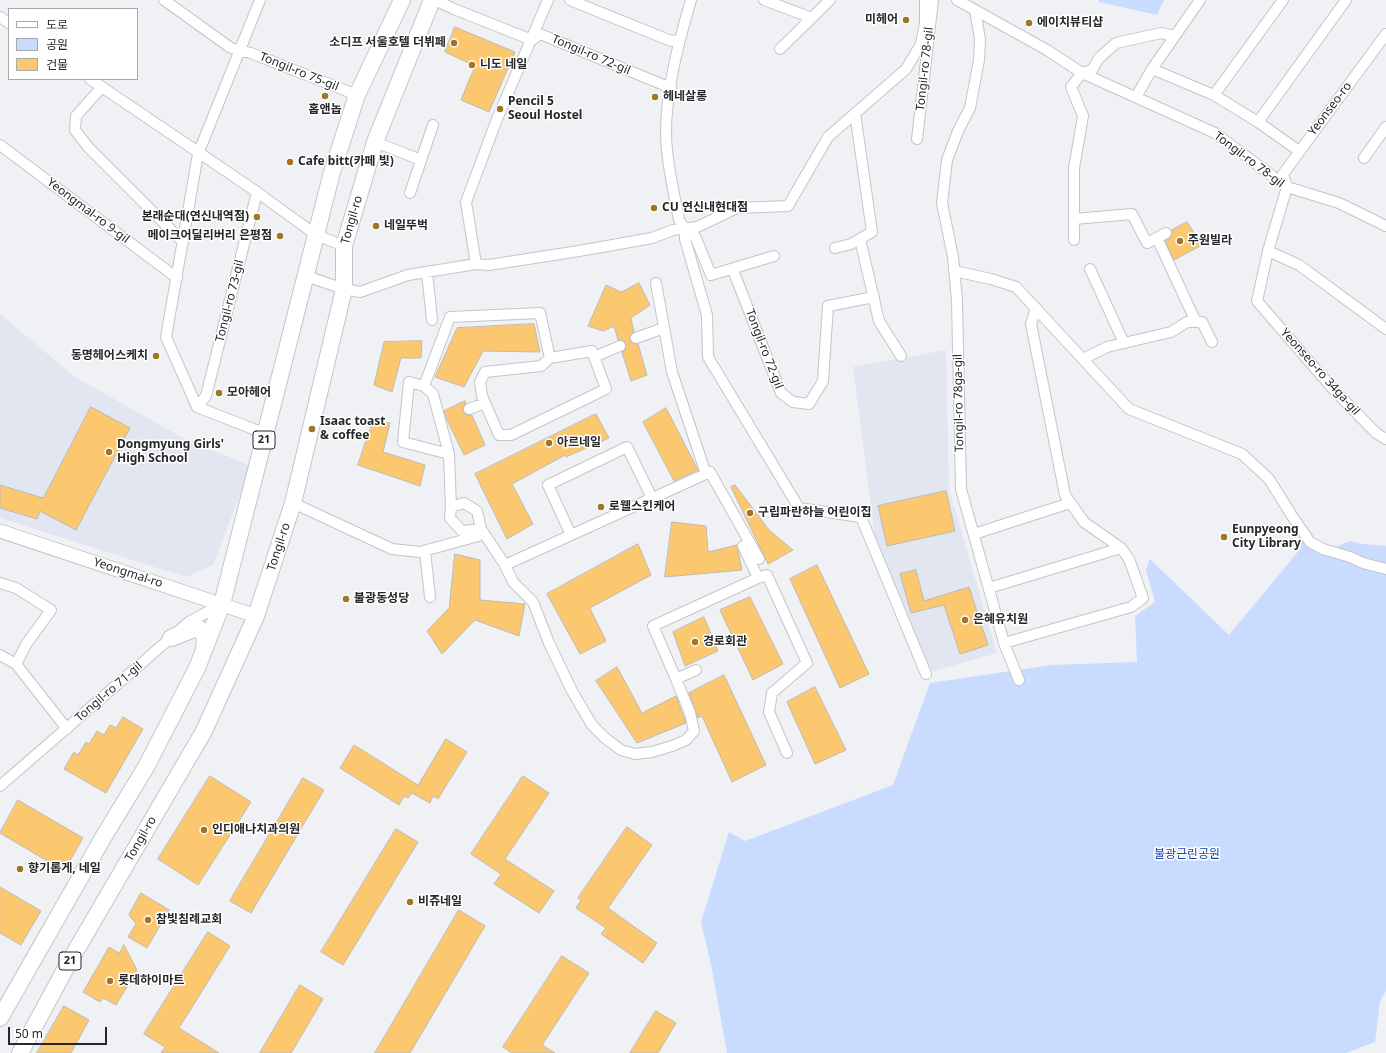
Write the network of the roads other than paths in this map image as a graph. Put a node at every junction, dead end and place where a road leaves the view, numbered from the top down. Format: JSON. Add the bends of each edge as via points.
{"nodes":[{"id":1,"x":164,"y":0,"type":"edge"},
{"id":2,"x":260,"y":0,"type":"edge"},
{"id":3,"x":402,"y":0,"type":"edge"},
{"id":4,"x":434,"y":0,"type":"edge"},
{"id":5,"x":548,"y":0,"type":"edge"},
{"id":6,"x":570,"y":0,"type":"edge"},
{"id":7,"x":692,"y":0,"type":"edge"},
{"id":8,"x":764,"y":0,"type":"edge"},
{"id":9,"x":830,"y":0,"type":"edge"},
{"id":10,"x":925,"y":0,"type":"edge"},
{"id":11,"x":933,"y":0,"type":"edge"},
{"id":12,"x":957,"y":0,"type":"edge"},
{"id":13,"x":1200,"y":0,"type":"edge"},
{"id":14,"x":1283,"y":0,"type":"edge"},
{"id":15,"x":1346,"y":0,"type":"edge"},
{"id":16,"x":975,"y":10,"type":"junction"},
{"id":17,"x":812,"y":18,"type":"junction"},
{"id":18,"x":1386,"y":34,"type":"edge"},
{"id":19,"x":1175,"y":36,"type":"junction"},
{"id":20,"x":532,"y":40,"type":"junction"},
{"id":21,"x":680,"y":40,"type":"junction"},
{"id":22,"x":780,"y":49,"type":"dead end"},
{"id":23,"x":240,"y":51,"type":"junction"},
{"id":24,"x":1152,"y":69,"type":"junction"},
{"id":25,"x":1082,"y":73,"type":"junction"},
{"id":26,"x":92,"y":80,"type":"edge"},
{"id":27,"x":102,"y":87,"type":"junction"},
{"id":28,"x":671,"y":88,"type":"junction"},
{"id":29,"x":357,"y":95,"type":"junction"},
{"id":30,"x":1214,"y":95,"type":"junction"},
{"id":31,"x":1136,"y":97,"type":"junction"},
{"id":32,"x":855,"y":113,"type":"junction"},
{"id":33,"x":1258,"y":122,"type":"junction"},
{"id":34,"x":433,"y":125,"type":"dead end"},
{"id":35,"x":1386,"y":127,"type":"edge"},
{"id":36,"x":918,"y":139,"type":"dead end"},
{"id":37,"x":375,"y":142,"type":"junction"},
{"id":38,"x":0,"y":145,"type":"edge"},
{"id":39,"x":1299,"y":151,"type":"junction"},
{"id":40,"x":198,"y":154,"type":"junction"},
{"id":41,"x":1364,"y":158,"type":"dead end"},
{"id":42,"x":421,"y":160,"type":"junction"},
{"id":43,"x":1287,"y":187,"type":"junction"},
{"id":44,"x":257,"y":192,"type":"junction"},
{"id":45,"x":410,"y":193,"type":"dead end"},
{"id":46,"x":1074,"y":219,"type":"junction"},
{"id":47,"x":1386,"y":226,"type":"edge"},
{"id":48,"x":685,"y":229,"type":"junction"},
{"id":49,"x":316,"y":235,"type":"junction"},
{"id":50,"x":860,"y":239,"type":"junction"},
{"id":51,"x":1074,"y":240,"type":"dead end"},
{"id":52,"x":183,"y":242,"type":"junction"},
{"id":53,"x":344,"y":246,"type":"junction"},
{"id":54,"x":835,"y":248,"type":"dead end"},
{"id":55,"x":1268,"y":251,"type":"junction"},
{"id":56,"x":774,"y":256,"type":"dead end"},
{"id":57,"x":476,"y":264,"type":"junction"},
{"id":58,"x":1090,"y":269,"type":"dead end"},
{"id":59,"x":733,"y":270,"type":"junction"},
{"id":60,"x":954,"y":271,"type":"junction"},
{"id":61,"x":427,"y":272,"type":"junction"},
{"id":62,"x":306,"y":276,"type":"junction"},
{"id":63,"x":177,"y":278,"type":"junction"},
{"id":64,"x":656,"y":283,"type":"dead end"},
{"id":65,"x":344,"y":289,"type":"junction"},
{"id":66,"x":874,"y":296,"type":"junction"},
{"id":67,"x":1257,"y":302,"type":"joint"},
{"id":68,"x":1036,"y":308,"type":"junction"},
{"id":69,"x":432,"y":320,"type":"dead end"},
{"id":70,"x":1196,"y":322,"type":"junction"},
{"id":71,"x":664,"y":328,"type":"junction"},
{"id":72,"x":1386,"y":329,"type":"edge"},
{"id":73,"x":636,"y":338,"type":"dead end"},
{"id":74,"x":1212,"y":342,"type":"dead end"},
{"id":75,"x":1124,"y":343,"type":"junction"},
{"id":76,"x":620,"y":346,"type":"dead end"},
{"id":77,"x":901,"y":356,"type":"dead end"},
{"id":78,"x":594,"y":357,"type":"junction"},
{"id":79,"x":550,"y":358,"type":"junction"},
{"id":80,"x":1083,"y":359,"type":"junction"},
{"id":81,"x":424,"y":386,"type":"junction"},
{"id":82,"x":485,"y":403,"type":"junction"},
{"id":83,"x":197,"y":407,"type":"junction"},
{"id":84,"x":469,"y":409,"type":"dead end"},
{"id":85,"x":266,"y":434,"type":"junction"},
{"id":86,"x":1386,"y":439,"type":"edge"},
{"id":87,"x":449,"y":454,"type":"junction"},
{"id":88,"x":706,"y":474,"type":"junction"},
{"id":89,"x":652,"y":498,"type":"junction"},
{"id":90,"x":293,"y":503,"type":"junction"},
{"id":91,"x":1070,"y":503,"type":"junction"},
{"id":92,"x":451,"y":507,"type":"junction"},
{"id":93,"x":481,"y":529,"type":"junction"},
{"id":94,"x":0,"y":531,"type":"edge"},
{"id":95,"x":974,"y":534,"type":"junction"},
{"id":96,"x":571,"y":535,"type":"junction"},
{"id":97,"x":743,"y":546,"type":"dead end"},
{"id":98,"x":1121,"y":548,"type":"junction"},
{"id":99,"x":425,"y":551,"type":"junction"},
{"id":100,"x":759,"y":559,"type":"dead end"},
{"id":101,"x":505,"y":565,"type":"junction"},
{"id":102,"x":1386,"y":569,"type":"edge"},
{"id":103,"x":758,"y":578,"type":"junction"},
{"id":104,"x":0,"y":583,"type":"edge"},
{"id":105,"x":989,"y":588,"type":"junction"},
{"id":106,"x":430,"y":597,"type":"dead end"},
{"id":107,"x":222,"y":604,"type":"junction"},
{"id":108,"x":256,"y":616,"type":"junction"},
{"id":109,"x":171,"y":638,"type":"junction"},
{"id":110,"x":1004,"y":643,"type":"junction"},
{"id":111,"x":204,"y":649,"type":"junction"},
{"id":112,"x":0,"y":656,"type":"edge"},
{"id":113,"x":16,"y":664,"type":"junction"},
{"id":114,"x":696,"y":670,"type":"dead end"},
{"id":115,"x":926,"y":674,"type":"dead end"},
{"id":116,"x":676,"y":679,"type":"junction"},
{"id":117,"x":1018,"y":680,"type":"dead end"},
{"id":118,"x":67,"y":729,"type":"junction"},
{"id":119,"x":787,"y":753,"type":"dead end"},
{"id":120,"x":0,"y":786,"type":"edge"},
{"id":121,"x":0,"y":1018,"type":"edge"},
{"id":122,"x":20,"y":1053,"type":"edge"}],
"edges":[{"from":1,"to":23,"type":"street","name":"Tongil-ro 75-gil","via":[[231,48]]},
{"from":2,"to":23,"type":"street"},
{"from":3,"to":29,"type":"main road","number":"21"},
{"from":4,"to":20,"type":"street"},
{"from":4,"to":37,"type":"main road","name":"Tongil-ro","number":"21"},
{"from":5,"to":20,"type":"street"},
{"from":6,"to":21,"type":"street","via":[[671,40]]},
{"from":7,"to":21,"type":"street"},
{"from":8,"to":17,"type":"street"},
{"from":9,"to":17,"type":"street"},
{"from":10,"to":32,"type":"street","via":[[925,23],[921,44],[906,69]]},
{"from":11,"to":36,"type":"street","name":"Tongil-ro 78-gil"},
{"from":12,"to":16,"type":"street","name":"Tongil-ro 78-gil"},
{"from":13,"to":19,"type":"street"},
{"from":14,"to":30,"type":"street"},
{"from":15,"to":33,"type":"street"},
{"from":16,"to":25,"type":"street","name":"Tongil-ro 78-gil","via":[[1047,50]]},
{"from":16,"to":60,"type":"street","name":"Tongil-ro 78ga-gil","via":[[980,39],[980,60],[970,108],[947,160],[942,203]]},
{"from":17,"to":22,"type":"street"},
{"from":18,"to":39,"type":"street","name":"Yeonseo-ro"},
{"from":19,"to":24,"type":"street"},
{"from":19,"to":25,"type":"street","via":[[1161,33],[1116,44],[1099,58],[1092,70]]},
{"from":20,"to":28,"type":"street","name":"Tongil-ro 72-gil","via":[[540,34]]},
{"from":20,"to":57,"type":"street","via":[[497,119],[466,202]]},
{"from":21,"to":28,"type":"street"},
{"from":23,"to":29,"type":"street","name":"Tongil-ro 75-gil"},
{"from":23,"to":40,"type":"street"},
{"from":24,"to":30,"type":"street"},
{"from":24,"to":31,"type":"street"},
{"from":25,"to":31,"type":"street","name":"Tongil-ro 78-gil"},
{"from":25,"to":46,"type":"street","via":[[1071,87],[1083,116],[1074,168]]},
{"from":26,"to":27,"type":"street"},
{"from":27,"to":40,"type":"street"},
{"from":27,"to":52,"type":"street","via":[[76,116],[75,130],[88,147]]},
{"from":28,"to":48,"type":"street","via":[[667,149],[679,220]]},
{"from":29,"to":49,"type":"main road","number":"21","via":[[332,172]]},
{"from":30,"to":33,"type":"street"},
{"from":31,"to":43,"type":"street","name":"Tongil-ro 78-gil","via":[[1215,132]]},
{"from":32,"to":48,"type":"street","via":[[828,137],[788,206],[737,208],[697,227]]},
{"from":32,"to":50,"type":"street","via":[[872,232]]},
{"from":33,"to":39,"type":"street"},
{"from":34,"to":42,"type":"street"},
{"from":35,"to":41,"type":"street"},
{"from":37,"to":42,"type":"street"},
{"from":37,"to":53,"type":"main road","name":"Tongil-ro","number":"21"},
{"from":38,"to":63,"type":"street","name":"Yeongmal-ro 9-gil"},
{"from":39,"to":43,"type":"street","name":"Yeonseo-ro","via":[[1283,174]]},
{"from":40,"to":44,"type":"street"},
{"from":40,"to":52,"type":"street"},
{"from":42,"to":45,"type":"street"},
{"from":43,"to":47,"type":"street","via":[[1339,203]]},
{"from":43,"to":55,"type":"street","name":"Tongil-ro 78-gil"},
{"from":44,"to":49,"type":"street"},
{"from":44,"to":83,"type":"street","name":"Tongil-ro 73-gil","via":[[206,396]]},
{"from":46,"to":51,"type":"street"},
{"from":46,"to":70,"type":"street","via":[[1132,214],[1147,243],[1161,235]]},
{"from":48,"to":57,"type":"street","via":[[652,238],[579,251],[488,265]]},
{"from":48,"to":59,"type":"street","via":[[695,236],[712,275]]},
{"from":48,"to":115,"type":"street","via":[[685,239],[708,314],[708,357],[799,508],[861,517]]},
{"from":49,"to":53,"type":"street"},
{"from":49,"to":62,"type":"main road","number":"21"},
{"from":50,"to":54,"type":"street"},
{"from":50,"to":66,"type":"street"},
{"from":52,"to":63,"type":"street"},
{"from":53,"to":65,"type":"main road","name":"Tongil-ro","number":"21"},
{"from":55,"to":67,"type":"street","name":"Tongil-ro 78-gil"},
{"from":55,"to":72,"type":"street","via":[[1299,264]]},
{"from":56,"to":59,"type":"street"},
{"from":57,"to":61,"type":"street"},
{"from":58,"to":75,"type":"street"},
{"from":59,"to":66,"type":"street","name":"Tongil-ro 72-gil","via":[[781,393],[793,402],[809,404],[823,381],[828,306]]},
{"from":60,"to":68,"type":"street","via":[[1016,287]]},
{"from":60,"to":95,"type":"street","name":"Tongil-ro 78ga-gil","via":[[957,300],[961,489]]},
{"from":61,"to":65,"type":"street","via":[[408,275],[360,292]]},
{"from":61,"to":69,"type":"street"},
{"from":62,"to":65,"type":"street"},
{"from":62,"to":85,"type":"main road","number":"21"},
{"from":63,"to":83,"type":"street","via":[[166,337]]},
{"from":64,"to":71,"type":"street"},
{"from":65,"to":90,"type":"main road","name":"Tongil-ro","number":"21"},
{"from":66,"to":77,"type":"street","via":[[879,321]]},
{"from":67,"to":86,"type":"street","name":"Yeonseo-ro 34ga-gil","via":[[1332,389],[1376,433]]},
{"from":68,"to":80,"type":"street"},
{"from":68,"to":91,"type":"street","via":[[1031,324],[1065,495]]},
{"from":70,"to":74,"type":"street","via":[[1202,322]]},
{"from":70,"to":75,"type":"street","via":[[1187,322],[1171,332]]},
{"from":71,"to":73,"type":"street"},
{"from":71,"to":88,"type":"street","via":[[672,372]]},
{"from":75,"to":80,"type":"street","via":[[1107,347]]},
{"from":76,"to":78,"type":"street"},
{"from":78,"to":79,"type":"street","via":[[592,351]]},
{"from":78,"to":82,"type":"street","via":[[606,389],[511,435],[499,435]]},
{"from":79,"to":81,"type":"street","via":[[540,313],[450,317]]},
{"from":79,"to":82,"type":"street","via":[[541,366],[485,372],[480,382]]},
{"from":80,"to":102,"type":"street","via":[[1129,408],[1242,454],[1269,479],[1310,542],[1323,549]]},
{"from":81,"to":87,"type":"street","via":[[433,394],[443,420]]},
{"from":81,"to":87,"type":"street","via":[[409,382],[403,442]]},
{"from":82,"to":84,"type":"street"},
{"from":83,"to":85,"type":"street"},
{"from":85,"to":107,"type":"main road","number":"21"},
{"from":87,"to":92,"type":"street"},
{"from":88,"to":89,"type":"street"},
{"from":88,"to":100,"type":"street","via":[[710,472]]},
{"from":89,"to":96,"type":"street"},
{"from":89,"to":96,"type":"street","via":[[627,447],[548,485]]},
{"from":90,"to":99,"type":"street","via":[[392,549]]},
{"from":90,"to":108,"type":"main road","name":"Tongil-ro","number":"21"},
{"from":91,"to":95,"type":"street"},
{"from":91,"to":98,"type":"street","via":[[1084,522]]},
{"from":92,"to":93,"type":"street","via":[[464,502],[476,511]]},
{"from":92,"to":93,"type":"street","via":[[450,518],[462,531]]},
{"from":93,"to":99,"type":"street","via":[[478,536]]},
{"from":93,"to":101,"type":"street"},
{"from":94,"to":107,"type":"street","name":"Yeongmal-ro"},
{"from":95,"to":105,"type":"street","name":"Tongil-ro 78ga-gil"},
{"from":96,"to":101,"type":"street"},
{"from":97,"to":103,"type":"street"},
{"from":98,"to":105,"type":"street"},
{"from":98,"to":110,"type":"street","via":[[1129,558],[1143,598],[1132,607]]},
{"from":99,"to":106,"type":"street"},
{"from":101,"to":116,"type":"street","via":[[513,582],[533,602],[563,673],[592,724],[621,750],[635,754],[652,752],[686,740],[694,731],[690,713]]},
{"from":103,"to":116,"type":"street","via":[[653,626]]},
{"from":103,"to":119,"type":"street","via":[[767,575],[807,663],[772,693],[769,712]]},
{"from":104,"to":113,"type":"street","via":[[16,588],[51,610],[27,642]]},
{"from":105,"to":110,"type":"street","name":"Tongil-ro 78ga-gil"},
{"from":107,"to":108,"type":"street","name":"Yeongmal-ro"},
{"from":107,"to":109,"type":"street","name":"Tongil-ro 71-gil","via":[[189,622]]},
{"from":107,"to":111,"type":"main road","number":"21"},
{"from":108,"to":122,"type":"main road","name":"Tongil-ro","number":"21","via":[[204,731],[68,964]]},
{"from":109,"to":111,"type":"main road","via":[[200,629],[205,637]]},
{"from":109,"to":118,"type":"street","name":"Tongil-ro 71-gil"},
{"from":110,"to":117,"type":"street","name":"Tongil-ro 78ga-gil"},
{"from":111,"to":121,"type":"main road","number":"21","via":[[197,668],[146,766]]},
{"from":112,"to":113,"type":"street"},
{"from":113,"to":118,"type":"street"},
{"from":114,"to":116,"type":"street"},
{"from":118,"to":120,"type":"street","name":"Tongil-ro 71-gil"}]}
